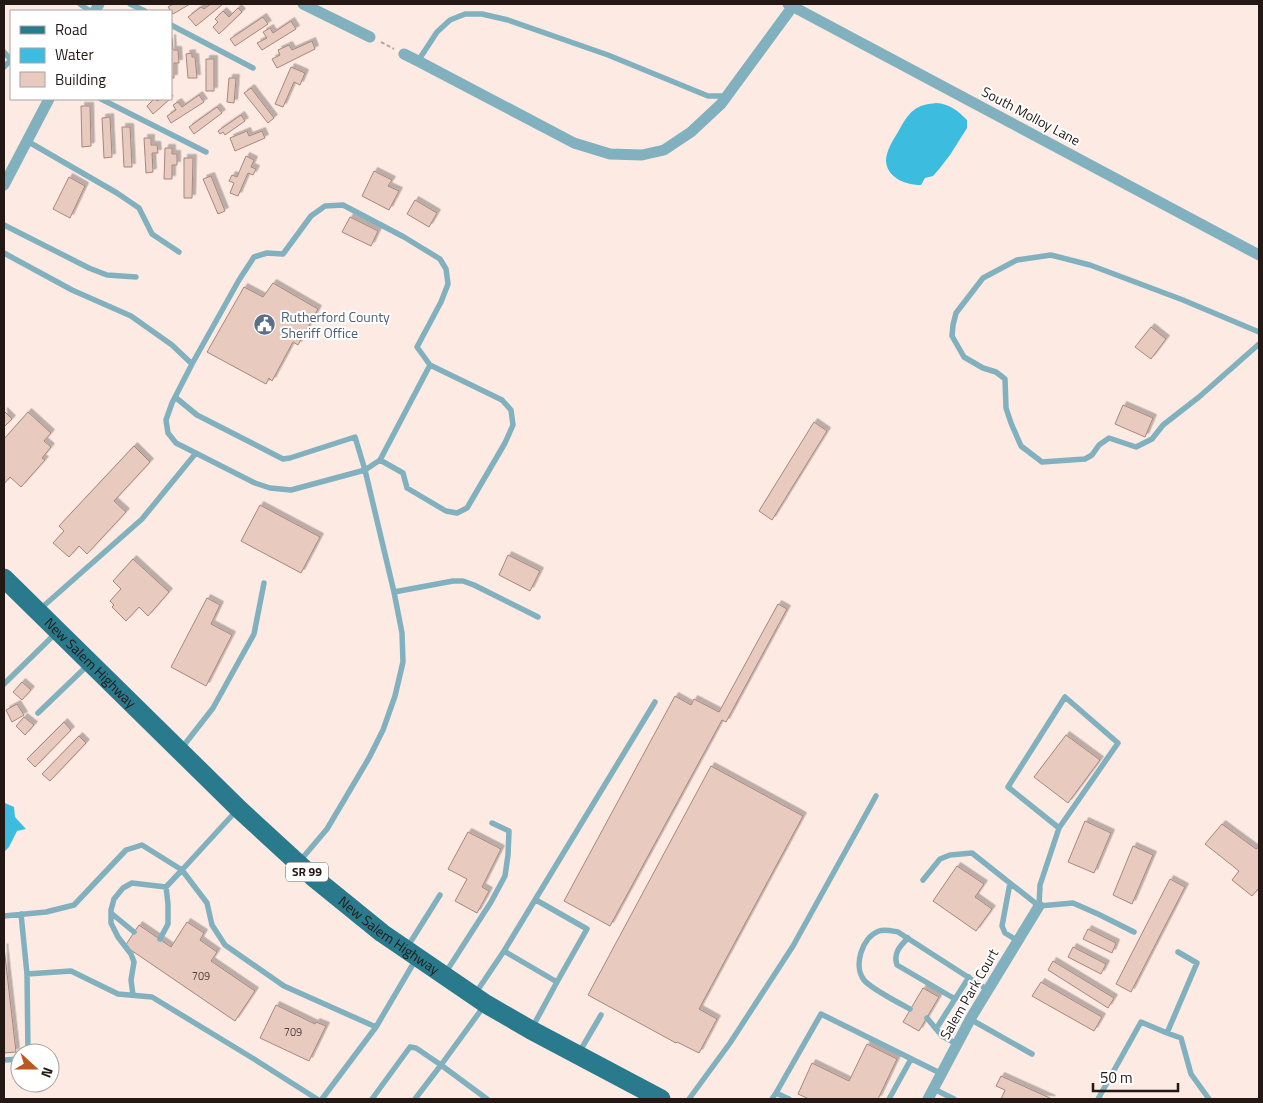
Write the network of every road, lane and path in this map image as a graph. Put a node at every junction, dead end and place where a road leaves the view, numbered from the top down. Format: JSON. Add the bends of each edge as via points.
{"nodes":[{"id":1,"x":130,"y":4,"type":"edge"},
{"id":2,"x":303,"y":4,"type":"edge"},
{"id":3,"x":791,"y":5,"type":"edge"},
{"id":4,"x":143,"y":10,"type":"edge"},
{"id":5,"x":172,"y":26,"type":"edge"},
{"id":6,"x":370,"y":37,"type":"joint"},
{"id":7,"x":404,"y":54,"type":"joint"},
{"id":8,"x":418,"y":61,"type":"junction"},
{"id":9,"x":253,"y":68,"type":"dead end"},
{"id":10,"x":727,"y":96,"type":"junction"},
{"id":11,"x":48,"y":100,"type":"edge"},
{"id":12,"x":103,"y":100,"type":"edge"},
{"id":13,"x":27,"y":141,"type":"junction"},
{"id":14,"x":206,"y":152,"type":"dead end"},
{"id":15,"x":4,"y":185,"type":"edge"},
{"id":16,"x":4,"y":225,"type":"edge"},
{"id":17,"x":179,"y":252,"type":"dead end"},
{"id":18,"x":4,"y":253,"type":"edge"},
{"id":19,"x":1259,"y":255,"type":"edge"},
{"id":20,"x":136,"y":277,"type":"dead end"},
{"id":21,"x":1259,"y":332,"type":"edge"},
{"id":22,"x":1259,"y":344,"type":"edge"},
{"id":23,"x":192,"y":364,"type":"junction"},
{"id":24,"x":430,"y":366,"type":"junction"},
{"id":25,"x":175,"y":397,"type":"junction"},
{"id":26,"x":196,"y":453,"type":"junction"},
{"id":27,"x":380,"y":460,"type":"junction"},
{"id":28,"x":365,"y":470,"type":"junction"},
{"id":29,"x":4,"y":578,"type":"edge"},
{"id":30,"x":264,"y":583,"type":"dead end"},
{"id":31,"x":394,"y":592,"type":"junction"},
{"id":32,"x":38,"y":611,"type":"junction"},
{"id":33,"x":538,"y":617,"type":"dead end"},
{"id":34,"x":57,"y":631,"type":"junction"},
{"id":35,"x":90,"y":662,"type":"junction"},
{"id":36,"x":4,"y":684,"type":"edge"},
{"id":37,"x":655,"y":702,"type":"dead end"},
{"id":38,"x":38,"y":713,"type":"dead end"},
{"id":39,"x":180,"y":751,"type":"junction"},
{"id":40,"x":876,"y":796,"type":"dead end"},
{"id":41,"x":239,"y":808,"type":"junction"},
{"id":42,"x":492,"y":823,"type":"dead end"},
{"id":43,"x":1059,"y":828,"type":"junction"},
{"id":44,"x":298,"y":864,"type":"junction"},
{"id":45,"x":182,"y":870,"type":"junction"},
{"id":46,"x":923,"y":880,"type":"dead end"},
{"id":47,"x":1010,"y":883,"type":"junction"},
{"id":48,"x":166,"y":887,"type":"junction"},
{"id":49,"x":440,"y":895,"type":"dead end"},
{"id":50,"x":536,"y":900,"type":"junction"},
{"id":51,"x":1039,"y":906,"type":"junction"},
{"id":52,"x":20,"y":914,"type":"junction"},
{"id":53,"x":111,"y":914,"type":"junction"},
{"id":54,"x":4,"y":916,"type":"edge"},
{"id":55,"x":134,"y":932,"type":"dead end"},
{"id":56,"x":1134,"y":932,"type":"dead end"},
{"id":57,"x":908,"y":938,"type":"junction"},
{"id":58,"x":160,"y":939,"type":"dead end"},
{"id":59,"x":1018,"y":941,"type":"junction"},
{"id":60,"x":504,"y":952,"type":"junction"},
{"id":61,"x":1178,"y":952,"type":"dead end"},
{"id":62,"x":411,"y":954,"type":"junction"},
{"id":63,"x":139,"y":956,"type":"dead end"},
{"id":64,"x":134,"y":962,"type":"junction"},
{"id":65,"x":27,"y":974,"type":"junction"},
{"id":66,"x":444,"y":976,"type":"junction"},
{"id":67,"x":968,"y":977,"type":"junction"},
{"id":68,"x":557,"y":982,"type":"junction"},
{"id":69,"x":988,"y":990,"type":"junction"},
{"id":70,"x":133,"y":995,"type":"junction"},
{"id":71,"x":955,"y":999,"type":"junction"},
{"id":72,"x":480,"y":1000,"type":"junction"},
{"id":73,"x":910,"y":1009,"type":"dead end"},
{"id":74,"x":601,"y":1015,"type":"dead end"},
{"id":75,"x":927,"y":1018,"type":"dead end"},
{"id":76,"x":970,"y":1019,"type":"junction"},
{"id":77,"x":376,"y":1027,"type":"junction"},
{"id":78,"x":936,"y":1029,"type":"junction"},
{"id":79,"x":531,"y":1030,"type":"junction"},
{"id":80,"x":1167,"y":1033,"type":"junction"},
{"id":81,"x":28,"y":1043,"type":"edge"},
{"id":82,"x":957,"y":1044,"type":"junction"},
{"id":83,"x":1032,"y":1054,"type":"dead end"},
{"id":84,"x":577,"y":1055,"type":"junction"},
{"id":85,"x":911,"y":1059,"type":"junction"},
{"id":86,"x":441,"y":1065,"type":"junction"},
{"id":87,"x":942,"y":1074,"type":"junction"},
{"id":88,"x":776,"y":1093,"type":"junction"},
{"id":89,"x":931,"y":1094,"type":"edge"},
{"id":90,"x":317,"y":1099,"type":"edge"},
{"id":91,"x":322,"y":1099,"type":"edge"},
{"id":92,"x":372,"y":1099,"type":"edge"},
{"id":93,"x":415,"y":1099,"type":"edge"},
{"id":94,"x":487,"y":1099,"type":"edge"},
{"id":95,"x":661,"y":1099,"type":"edge"},
{"id":96,"x":689,"y":1099,"type":"edge"},
{"id":97,"x":772,"y":1099,"type":"edge"},
{"id":98,"x":790,"y":1099,"type":"edge"},
{"id":99,"x":889,"y":1099,"type":"edge"},
{"id":100,"x":954,"y":1099,"type":"edge"},
{"id":101,"x":1099,"y":1099,"type":"edge"},
{"id":102,"x":1209,"y":1099,"type":"edge"}],
"edges":[{"from":1,"to":4,"type":"lane"},
{"from":2,"to":6,"type":"street"},
{"from":3,"to":10,"type":"street"},
{"from":3,"to":19,"type":"street","name":"South Molloy Lane"},
{"from":5,"to":9,"type":"lane"},
{"from":6,"to":7,"type":"path"},
{"from":7,"to":8,"type":"street"},
{"from":8,"to":10,"type":"lane","via":[[437,32],[450,20],[465,14],[482,14],[608,55],[708,96]]},
{"from":8,"to":10,"type":"street","via":[[574,143],[610,154],[642,155],[664,150],[691,132]]},
{"from":11,"to":13,"type":"street"},
{"from":12,"to":14,"type":"lane"},
{"from":13,"to":15,"type":"street"},
{"from":13,"to":17,"type":"lane","via":[[139,208],[152,234]]},
{"from":16,"to":20,"type":"lane","via":[[89,268],[107,275]]},
{"from":18,"to":23,"type":"lane","via":[[72,290],[131,316],[172,345]]},
{"from":21,"to":22,"type":"lane","via":[[1090,265],[1051,255],[1017,260],[983,278],[956,313],[952,336],[964,357],[1005,379],[1006,408],[1021,446],[1042,462],[1085,459],[1109,438],[1136,447],[1152,439],[1163,425]]},
{"from":23,"to":24,"type":"lane","via":[[254,257],[268,253],[283,254],[311,216],[325,206],[343,205],[440,259],[446,269],[448,284],[417,347]]},
{"from":23,"to":25,"type":"lane"},
{"from":24,"to":27,"type":"lane"},
{"from":24,"to":27,"type":"lane","via":[[502,400],[511,410],[513,425],[505,443],[467,508],[457,513],[446,511],[407,488],[403,472]]},
{"from":25,"to":26,"type":"lane","via":[[166,420],[168,433],[176,443]]},
{"from":25,"to":28,"type":"lane","via":[[197,415],[283,459],[355,437]]},
{"from":26,"to":28,"type":"lane","via":[[270,488],[291,490]]},
{"from":26,"to":32,"type":"lane","via":[[142,519]]},
{"from":27,"to":28,"type":"lane"},
{"from":28,"to":31,"type":"lane"},
{"from":29,"to":32,"type":"main road","name":"New Salem Highway","number":"SR 99"},
{"from":30,"to":39,"type":"lane","via":[[254,634],[213,708]]},
{"from":31,"to":33,"type":"lane","via":[[453,580],[463,581]]},
{"from":31,"to":44,"type":"lane","via":[[404,662],[384,730],[327,829]]},
{"from":32,"to":34,"type":"main road","name":"New Salem Highway","number":"SR 99"},
{"from":34,"to":35,"type":"main road","name":"New Salem Highway","number":"SR 99"},
{"from":34,"to":36,"type":"lane"},
{"from":35,"to":38,"type":"lane"},
{"from":35,"to":39,"type":"main road","name":"New Salem Highway","number":"SR 99"},
{"from":37,"to":50,"type":"lane"},
{"from":39,"to":41,"type":"main road","name":"New Salem Highway","number":"SR 99"},
{"from":40,"to":96,"type":"lane","via":[[793,946]]},
{"from":41,"to":44,"type":"main road","name":"New Salem Highway","number":"SR 99"},
{"from":41,"to":45,"type":"lane"},
{"from":42,"to":66,"type":"lane","via":[[509,831],[505,876]]},
{"from":43,"to":43,"type":"lane","via":[[1118,743],[1065,697],[1008,787]]},
{"from":43,"to":51,"type":"lane","via":[[1040,885]]},
{"from":44,"to":62,"type":"main road","name":"New Salem Highway","number":"SR 99"},
{"from":45,"to":48,"type":"lane"},
{"from":45,"to":52,"type":"lane","via":[[142,845],[126,850],[74,905]]},
{"from":45,"to":77,"type":"lane","via":[[207,903],[212,925],[225,945],[284,986]]},
{"from":46,"to":47,"type":"lane","via":[[940,859],[972,852]]},
{"from":47,"to":51,"type":"lane"},
{"from":47,"to":59,"type":"lane","via":[[1002,926],[1005,933]]},
{"from":48,"to":53,"type":"lane","via":[[132,883],[114,899]]},
{"from":48,"to":58,"type":"lane","via":[[168,924]]},
{"from":49,"to":62,"type":"lane"},
{"from":50,"to":60,"type":"lane"},
{"from":50,"to":68,"type":"lane","via":[[587,929]]},
{"from":51,"to":56,"type":"lane","via":[[1073,903]]},
{"from":51,"to":59,"type":"street","name":"Salem Park Court"},
{"from":52,"to":54,"type":"lane"},
{"from":52,"to":65,"type":"lane"},
{"from":53,"to":55,"type":"lane"},
{"from":53,"to":64,"type":"lane","via":[[111,923]]},
{"from":57,"to":67,"type":"lane"},
{"from":57,"to":71,"type":"lane","via":[[896,953],[897,964]]},
{"from":57,"to":73,"type":"lane","via":[[898,932],[881,930],[873,934],[858,964],[866,982]]},
{"from":59,"to":69,"type":"street","name":"Salem Park Court"},
{"from":60,"to":68,"type":"lane"},
{"from":60,"to":72,"type":"lane"},
{"from":61,"to":80,"type":"lane","via":[[1197,963]]},
{"from":62,"to":66,"type":"main road","name":"New Salem Highway","number":"SR 99"},
{"from":62,"to":77,"type":"lane"},
{"from":63,"to":64,"type":"lane"},
{"from":64,"to":70,"type":"lane","via":[[130,980]]},
{"from":65,"to":70,"type":"lane","via":[[71,971],[118,994]]},
{"from":65,"to":81,"type":"lane"},
{"from":66,"to":72,"type":"main road","name":"New Salem Highway","number":"SR 99"},
{"from":67,"to":69,"type":"lane"},
{"from":67,"to":71,"type":"lane"},
{"from":68,"to":79,"type":"lane"},
{"from":69,"to":76,"type":"street","name":"Salem Park Court"},
{"from":70,"to":90,"type":"lane","via":[[152,997]]},
{"from":71,"to":78,"type":"lane"},
{"from":72,"to":79,"type":"main road","name":"New Salem Highway","number":"SR 99"},
{"from":72,"to":86,"type":"lane"},
{"from":74,"to":84,"type":"lane"},
{"from":75,"to":78,"type":"lane"},
{"from":76,"to":82,"type":"street","name":"Salem Park Court"},
{"from":76,"to":83,"type":"lane"},
{"from":77,"to":91,"type":"lane"},
{"from":78,"to":82,"type":"lane"},
{"from":79,"to":84,"type":"main road","name":"New Salem Highway","number":"SR 99"},
{"from":80,"to":101,"type":"lane","via":[[1141,1022]]},
{"from":80,"to":102,"type":"lane","via":[[1181,1038],[1191,1074]]},
{"from":82,"to":87,"type":"street","name":"Salem Park Court"},
{"from":84,"to":95,"type":"main road","name":"New Salem Highway","number":"SR 99"},
{"from":85,"to":87,"type":"lane"},
{"from":85,"to":88,"type":"lane","via":[[821,1014]]},
{"from":85,"to":99,"type":"lane"},
{"from":86,"to":92,"type":"lane","via":[[410,1047]]},
{"from":86,"to":93,"type":"lane"},
{"from":86,"to":94,"type":"lane"},
{"from":87,"to":89,"type":"street","name":"Salem Park Court"},
{"from":88,"to":97,"type":"lane"},
{"from":88,"to":98,"type":"lane"},
{"from":89,"to":100,"type":"lane"}]}
